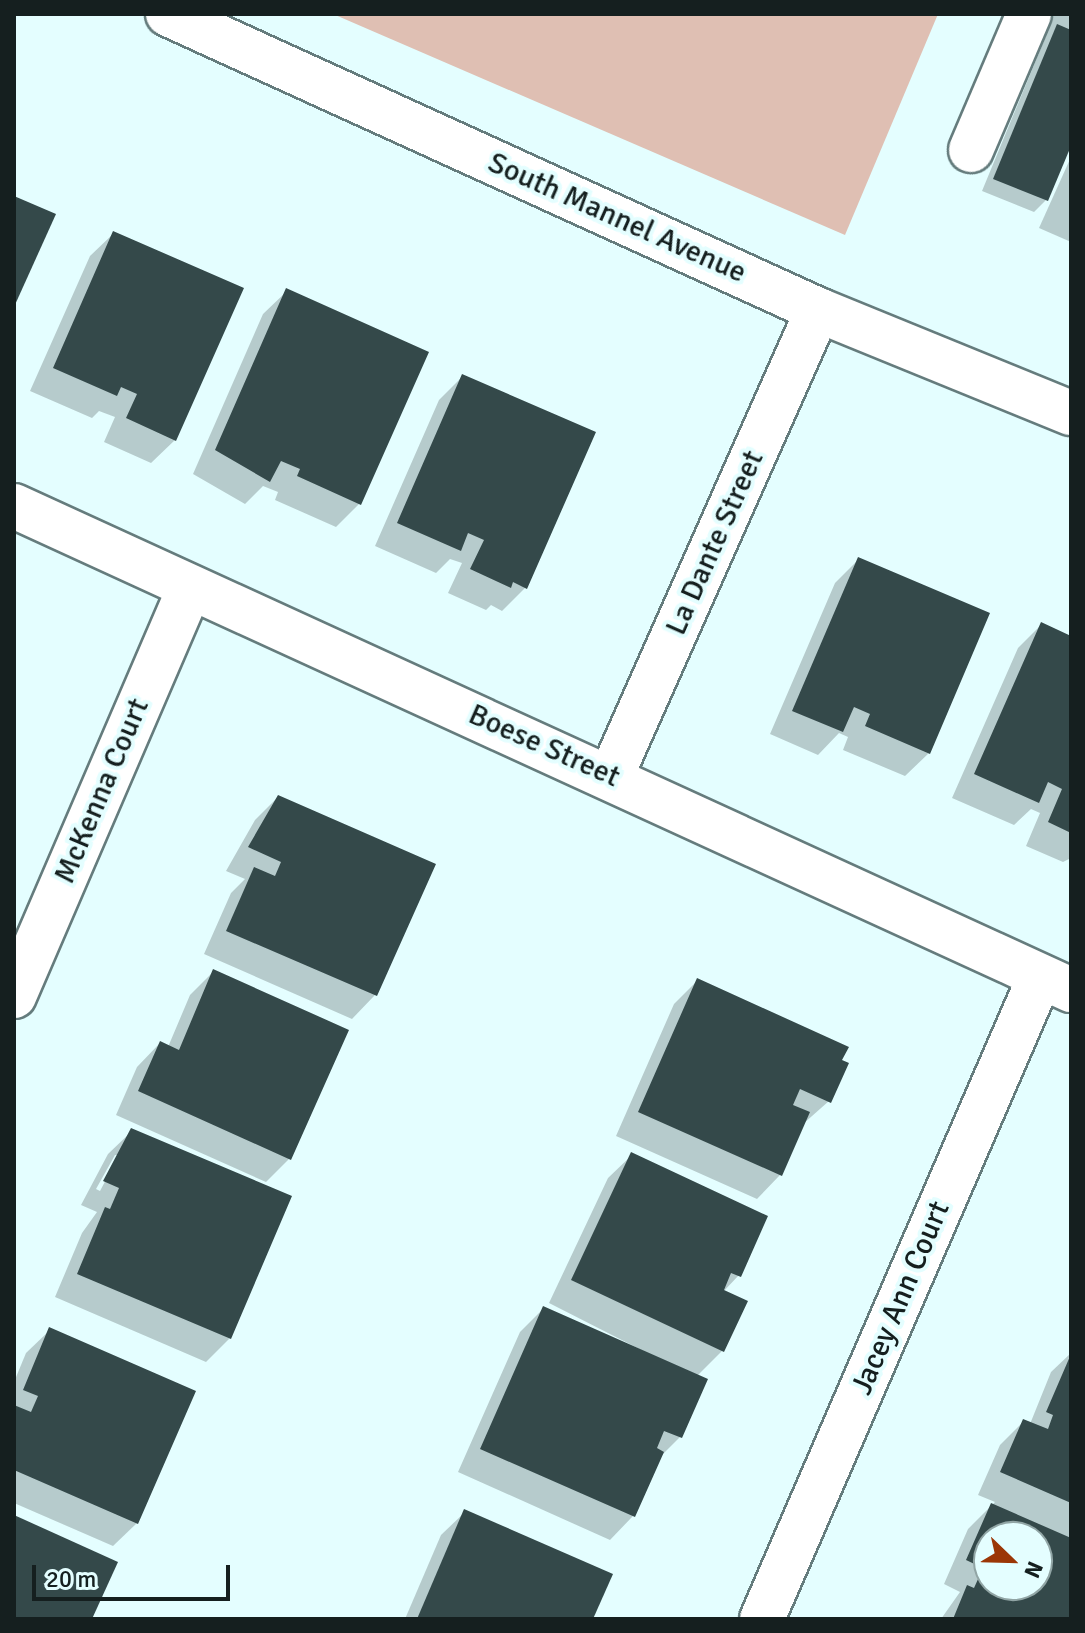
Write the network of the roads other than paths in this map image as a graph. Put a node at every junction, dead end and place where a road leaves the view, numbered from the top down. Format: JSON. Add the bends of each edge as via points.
{"nodes":[{"id":1,"x":168,"y":14,"type":"edge"},
{"id":2,"x":1029,"y":14,"type":"edge"},
{"id":3,"x":971,"y":150,"type":"dead end"},
{"id":4,"x":818,"y":310,"type":"junction"},
{"id":5,"x":1071,"y":413,"type":"edge"},
{"id":6,"x":14,"y":506,"type":"edge"},
{"id":7,"x":190,"y":587,"type":"junction"},
{"id":8,"x":611,"y":776,"type":"junction"},
{"id":9,"x":1056,"y":984,"type":"edge"},
{"id":10,"x":14,"y":996,"type":"edge"},
{"id":11,"x":762,"y":1619,"type":"edge"}],
"edges":[{"from":1,"to":4,"type":"street","name":"South Mannel Avenue"},
{"from":2,"to":3,"type":"street"},
{"from":4,"to":5,"type":"street","name":"South Mannel Avenue"},
{"from":4,"to":8,"type":"street","name":"La Dante Street"},
{"from":6,"to":7,"type":"street","name":"Boese Street"},
{"from":7,"to":8,"type":"street","name":"Boese Street"},
{"from":7,"to":10,"type":"street","name":"McKenna Court"},
{"from":8,"to":9,"type":"street","name":"Boese Street"},
{"from":9,"to":11,"type":"street","name":"Jacey Ann Court"}]}
